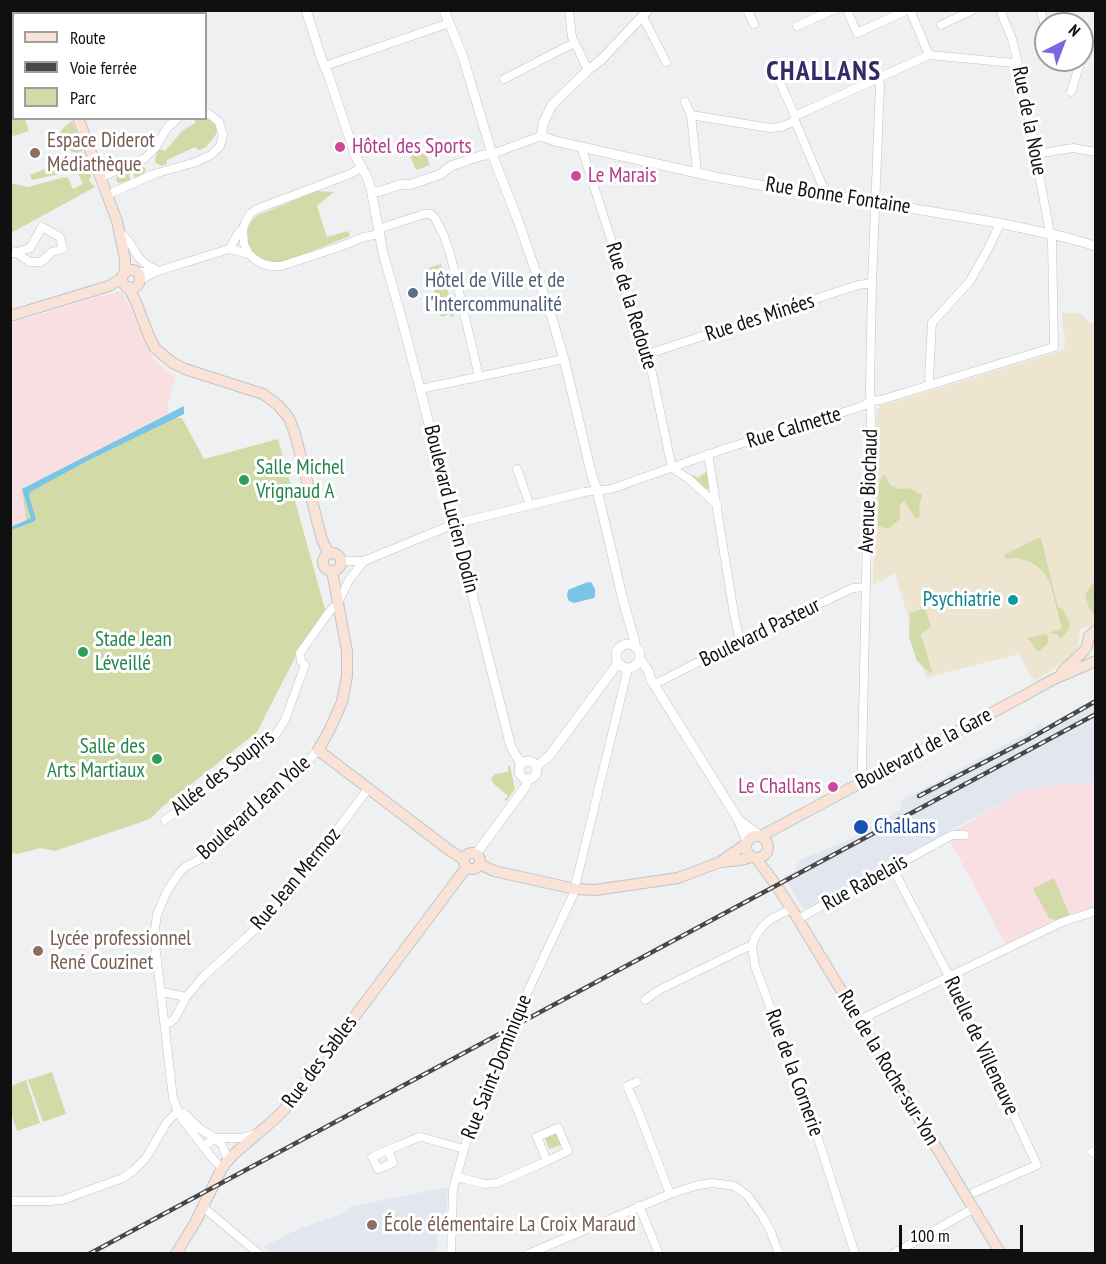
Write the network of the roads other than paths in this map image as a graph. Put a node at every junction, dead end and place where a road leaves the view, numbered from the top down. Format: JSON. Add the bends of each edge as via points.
{"nodes":[{"id":1,"x":306,"y":10,"type":"edge"},
{"id":2,"x":444,"y":10,"type":"edge"},
{"id":3,"x":569,"y":10,"type":"edge"},
{"id":4,"x":747,"y":10,"type":"edge"},
{"id":5,"x":833,"y":10,"type":"edge"},
{"id":6,"x":847,"y":10,"type":"edge"},
{"id":7,"x":909,"y":10,"type":"edge"},
{"id":8,"x":973,"y":10,"type":"edge"},
{"id":9,"x":1000,"y":10,"type":"edge"},
{"id":10,"x":645,"y":14,"type":"edge"},
{"id":11,"x":449,"y":23,"type":"junction"},
{"id":12,"x":754,"y":24,"type":"dead end"},
{"id":13,"x":797,"y":26,"type":"dead end"},
{"id":14,"x":941,"y":26,"type":"dead end"},
{"id":15,"x":574,"y":43,"type":"junction"},
{"id":16,"x":929,"y":55,"type":"junction"},
{"id":17,"x":666,"y":62,"type":"dead end"},
{"id":18,"x":771,"y":65,"type":"dead end"},
{"id":19,"x":325,"y":66,"type":"junction"},
{"id":20,"x":1018,"y":66,"type":"junction"},
{"id":21,"x":588,"y":70,"type":"junction"},
{"id":22,"x":1077,"y":72,"type":"edge"},
{"id":23,"x":878,"y":78,"type":"junction"},
{"id":24,"x":504,"y":79,"type":"dead end"},
{"id":25,"x":1071,"y":92,"type":"dead end"},
{"id":26,"x":685,"y":102,"type":"dead end"},
{"id":27,"x":207,"y":113,"type":"edge"},
{"id":28,"x":691,"y":115,"type":"junction"},
{"id":29,"x":795,"y":119,"type":"junction"},
{"id":30,"x":79,"y":120,"type":"edge"},
{"id":31,"x":176,"y":120,"type":"edge"},
{"id":32,"x":541,"y":136,"type":"junction"},
{"id":33,"x":581,"y":147,"type":"junction"},
{"id":34,"x":1095,"y":152,"type":"edge"},
{"id":35,"x":492,"y":154,"type":"junction"},
{"id":36,"x":1036,"y":154,"type":"junction"},
{"id":37,"x":361,"y":168,"type":"junction"},
{"id":38,"x":697,"y":172,"type":"junction"},
{"id":39,"x":100,"y":177,"type":"junction"},
{"id":40,"x":372,"y":192,"type":"junction"},
{"id":41,"x":824,"y":194,"type":"junction"},
{"id":42,"x":107,"y":195,"type":"junction"},
{"id":43,"x":876,"y":202,"type":"junction"},
{"id":44,"x":999,"y":222,"type":"junction"},
{"id":45,"x":243,"y":229,"type":"junction"},
{"id":46,"x":120,"y":232,"type":"junction"},
{"id":47,"x":378,"y":232,"type":"junction"},
{"id":48,"x":1050,"y":233,"type":"junction"},
{"id":49,"x":1095,"y":246,"type":"edge"},
{"id":50,"x":229,"y":249,"type":"junction"},
{"id":51,"x":13,"y":253,"type":"edge"},
{"id":52,"x":249,"y":254,"type":"junction"},
{"id":53,"x":157,"y":272,"type":"junction"},
{"id":54,"x":131,"y":279,"type":"junction"},
{"id":55,"x":872,"y":283,"type":"junction"},
{"id":56,"x":10,"y":316,"type":"edge"},
{"id":57,"x":1054,"y":347,"type":"joint"},
{"id":58,"x":648,"y":354,"type":"junction"},
{"id":59,"x":564,"y":359,"type":"junction"},
{"id":60,"x":479,"y":377,"type":"junction"},
{"id":61,"x":931,"y":385,"type":"junction"},
{"id":62,"x":420,"y":389,"type":"junction"},
{"id":63,"x":870,"y":401,"type":"junction"},
{"id":64,"x":708,"y":454,"type":"junction"},
{"id":65,"x":672,"y":468,"type":"junction"},
{"id":66,"x":517,"y":469,"type":"dead end"},
{"id":67,"x":597,"y":490,"type":"junction"},
{"id":68,"x":530,"y":505,"type":"junction"},
{"id":69,"x":717,"y":505,"type":"junction"},
{"id":70,"x":454,"y":524,"type":"junction"},
{"id":71,"x":329,"y":554,"type":"junction"},
{"id":72,"x":341,"y":561,"type":"junction"},
{"id":73,"x":364,"y":561,"type":"junction"},
{"id":74,"x":332,"y":571,"type":"junction"},
{"id":75,"x":866,"y":587,"type":"junction"},
{"id":76,"x":338,"y":603,"type":"junction"},
{"id":77,"x":1095,"y":630,"type":"edge"},
{"id":78,"x":740,"y":641,"type":"junction"},
{"id":79,"x":634,"y":646,"type":"junction"},
{"id":80,"x":1087,"y":646,"type":"junction"},
{"id":81,"x":640,"y":659,"type":"junction"},
{"id":82,"x":1095,"y":659,"type":"edge"},
{"id":83,"x":618,"y":663,"type":"junction"},
{"id":84,"x":630,"y":668,"type":"junction"},
{"id":85,"x":1052,"y":680,"type":"junction"},
{"id":86,"x":652,"y":681,"type":"junction"},
{"id":87,"x":318,"y":750,"type":"junction"},
{"id":88,"x":521,"y":764,"type":"junction"},
{"id":89,"x":537,"y":766,"type":"junction"},
{"id":90,"x":527,"y":780,"type":"junction"},
{"id":91,"x":866,"y":780,"type":"junction"},
{"id":92,"x":368,"y":789,"type":"junction"},
{"id":93,"x":795,"y":817,"type":"junction"},
{"id":94,"x":738,"y":819,"type":"junction"},
{"id":95,"x":165,"y":820,"type":"dead end"},
{"id":96,"x":965,"y":835,"type":"dead end"},
{"id":97,"x":760,"y":836,"type":"junction"},
{"id":98,"x":746,"y":843,"type":"junction"},
{"id":99,"x":768,"y":850,"type":"junction"},
{"id":100,"x":753,"y":857,"type":"junction"},
{"id":101,"x":478,"y":859,"type":"junction"},
{"id":102,"x":720,"y":862,"type":"junction"},
{"id":103,"x":465,"y":863,"type":"junction"},
{"id":104,"x":892,"y":867,"type":"junction"},
{"id":105,"x":775,"y":883,"type":"junction"},
{"id":106,"x":575,"y":889,"type":"junction"},
{"id":107,"x":791,"y":909,"type":"junction"},
{"id":108,"x":1095,"y":911,"type":"edge"},
{"id":109,"x":798,"y":920,"type":"junction"},
{"id":110,"x":752,"y":947,"type":"junction"},
{"id":111,"x":949,"y":976,"type":"junction"},
{"id":112,"x":162,"y":992,"type":"junction"},
{"id":113,"x":186,"y":997,"type":"junction"},
{"id":114,"x":645,"y":1000,"type":"dead end"},
{"id":115,"x":859,"y":1020,"type":"junction"},
{"id":116,"x":165,"y":1023,"type":"junction"},
{"id":117,"x":636,"y":1082,"type":"dead end"},
{"id":118,"x":177,"y":1111,"type":"junction"},
{"id":119,"x":259,"y":1133,"type":"junction"},
{"id":120,"x":215,"y":1138,"type":"junction"},
{"id":121,"x":203,"y":1147,"type":"junction"},
{"id":122,"x":464,"y":1149,"type":"junction"},
{"id":123,"x":388,"y":1150,"type":"dead end"},
{"id":124,"x":547,"y":1161,"type":"junction"},
{"id":125,"x":225,"y":1164,"type":"junction"},
{"id":126,"x":457,"y":1177,"type":"junction"},
{"id":127,"x":975,"y":1192,"type":"dead end"},
{"id":128,"x":670,"y":1194,"type":"junction"},
{"id":129,"x":10,"y":1201,"type":"edge"},
{"id":130,"x":639,"y":1206,"type":"junction"},
{"id":131,"x":203,"y":1207,"type":"junction"},
{"id":132,"x":974,"y":1208,"type":"junction"},
{"id":133,"x":176,"y":1254,"type":"edge"},
{"id":134,"x":259,"y":1254,"type":"edge"},
{"id":135,"x":451,"y":1254,"type":"edge"},
{"id":136,"x":528,"y":1254,"type":"edge"},
{"id":137,"x":659,"y":1254,"type":"edge"},
{"id":138,"x":779,"y":1254,"type":"edge"},
{"id":139,"x":855,"y":1254,"type":"edge"},
{"id":140,"x":893,"y":1254,"type":"edge"},
{"id":141,"x":1001,"y":1254,"type":"edge"}],
"edges":[{"from":1,"to":19,"type":"street","name":"Boulevard Lucien Dodin"},
{"from":2,"to":11,"type":"street"},
{"from":3,"to":15,"type":"street"},
{"from":4,"to":12,"type":"street"},
{"from":5,"to":13,"type":"street"},
{"from":6,"to":7,"type":"street","via":[[857,33]]},
{"from":7,"to":16,"type":"street"},
{"from":8,"to":14,"type":"street"},
{"from":9,"to":20,"type":"street","name":"Rue de la Noue"},
{"from":10,"to":17,"type":"street"},
{"from":10,"to":21,"type":"street"},
{"from":11,"to":19,"type":"street"},
{"from":11,"to":35,"type":"street","via":[[473,85]]},
{"from":15,"to":21,"type":"street"},
{"from":15,"to":24,"type":"street"},
{"from":16,"to":20,"type":"street"},
{"from":16,"to":23,"type":"street"},
{"from":18,"to":29,"type":"street"},
{"from":19,"to":37,"type":"street","name":"Boulevard Lucien Dodin"},
{"from":20,"to":36,"type":"street","name":"Rue de la Noue"},
{"from":21,"to":32,"type":"street","via":[[552,105]]},
{"from":22,"to":25,"type":"street"},
{"from":23,"to":29,"type":"street"},
{"from":23,"to":43,"type":"street","name":"Avenue Biochaud"},
{"from":26,"to":28,"type":"street"},
{"from":27,"to":42,"type":"street","via":[[219,122],[222,135],[220,146],[211,155]]},
{"from":28,"to":29,"type":"street","via":[[770,128]]},
{"from":28,"to":38,"type":"street"},
{"from":29,"to":41,"type":"street"},
{"from":30,"to":39,"type":"main road"},
{"from":31,"to":39,"type":"street","via":[[144,159]]},
{"from":32,"to":33,"type":"street","name":"Rue Bonne Fontaine"},
{"from":32,"to":35,"type":"street"},
{"from":33,"to":38,"type":"street","name":"Rue Bonne Fontaine"},
{"from":33,"to":58,"type":"street","name":"Rue de la Redoute"},
{"from":34,"to":36,"type":"street","via":[[1073,148]]},
{"from":35,"to":40,"type":"street","via":[[451,166],[441,174],[409,185]]},
{"from":35,"to":59,"type":"street","via":[[538,274]]},
{"from":36,"to":48,"type":"street","name":"Rue de la Noue"},
{"from":37,"to":40,"type":"street","name":"Boulevard Lucien Dodin"},
{"from":37,"to":45,"type":"street","via":[[256,208]]},
{"from":38,"to":41,"type":"street","name":"Rue Bonne Fontaine"},
{"from":39,"to":42,"type":"main road"},
{"from":40,"to":47,"type":"street","name":"Boulevard Lucien Dodin"},
{"from":41,"to":43,"type":"street","name":"Rue Bonne Fontaine"},
{"from":42,"to":46,"type":"main road"},
{"from":43,"to":44,"type":"street","name":"Rue Bonne Fontaine"},
{"from":43,"to":55,"type":"street","name":"Avenue Biochaud"},
{"from":44,"to":48,"type":"street","name":"Rue Bonne Fontaine"},
{"from":44,"to":61,"type":"street","via":[[970,281],[932,323]]},
{"from":45,"to":50,"type":"street"},
{"from":45,"to":52,"type":"street"},
{"from":46,"to":53,"type":"street","via":[[139,258]]},
{"from":46,"to":54,"type":"main road"},
{"from":47,"to":52,"type":"street","via":[[281,266],[263,264]]},
{"from":47,"to":60,"type":"street","via":[[424,214],[435,218],[450,253]]},
{"from":47,"to":62,"type":"street","name":"Boulevard Lucien Dodin"},
{"from":48,"to":49,"type":"street","name":"Rue Bonne Fontaine"},
{"from":48,"to":57,"type":"street","name":"Rue de la Noue"},
{"from":50,"to":52,"type":"street"},
{"from":50,"to":53,"type":"street"},
{"from":51,"to":51,"type":"street","via":[[30,248],[42,227],[60,237],[63,249],[52,252],[41,262],[30,262]]},
{"from":53,"to":54,"type":"street"},
{"from":54,"to":56,"type":"main road"},
{"from":54,"to":71,"type":"main road","via":[[155,348],[185,369],[263,394],[284,411],[295,434]]},
{"from":55,"to":58,"type":"street","name":"Rue des Minées"},
{"from":55,"to":63,"type":"street","name":"Avenue Biochaud"},
{"from":57,"to":61,"type":"street","name":"Rue Calmette"},
{"from":58,"to":65,"type":"street","name":"Rue de la Redoute"},
{"from":59,"to":60,"type":"street"},
{"from":59,"to":67,"type":"street"},
{"from":60,"to":62,"type":"street"},
{"from":61,"to":63,"type":"street","name":"Rue Calmette"},
{"from":62,"to":70,"type":"street","name":"Boulevard Lucien Dodin"},
{"from":63,"to":64,"type":"street","name":"Rue Calmette"},
{"from":63,"to":75,"type":"street","name":"Avenue Biochaud"},
{"from":64,"to":65,"type":"street","name":"Rue Calmette"},
{"from":64,"to":69,"type":"street"},
{"from":65,"to":67,"type":"street","name":"Rue Calmette"},
{"from":65,"to":69,"type":"street"},
{"from":66,"to":68,"type":"street"},
{"from":67,"to":68,"type":"street","name":"Rue Calmette"},
{"from":67,"to":79,"type":"street"},
{"from":68,"to":70,"type":"street","name":"Rue Calmette"},
{"from":69,"to":78,"type":"street"},
{"from":70,"to":73,"type":"street","name":"Rue Calmette"},
{"from":70,"to":88,"type":"street","name":"Boulevard Lucien Dodin","via":[[511,749]]},
{"from":71,"to":72,"type":"main road","via":[[337,554]]},
{"from":71,"to":74,"type":"main road","via":[[323,560]]},
{"from":72,"to":73,"type":"street"},
{"from":72,"to":74,"type":"main road","via":[[339,568]]},
{"from":73,"to":76,"type":"street"},
{"from":74,"to":76,"type":"main road","name":"Boulevard Jean Yole"},
{"from":75,"to":78,"type":"street","name":"Boulevard Pasteur","via":[[853,588]]},
{"from":75,"to":91,"type":"street","name":"Avenue Biochaud","via":[[862,762]]},
{"from":76,"to":87,"type":"main road","name":"Boulevard Jean Yole","via":[[347,651],[347,676],[342,702]]},
{"from":76,"to":95,"type":"street","name":"Allée des Soupirs","via":[[300,653],[306,665],[276,734]]},
{"from":77,"to":80,"type":"main road"},
{"from":78,"to":86,"type":"street","name":"Boulevard Pasteur"},
{"from":79,"to":81,"type":"street"},
{"from":79,"to":83,"type":"street","via":[[626,644],[619,648]]},
{"from":80,"to":82,"type":"main road"},
{"from":80,"to":85,"type":"main road"},
{"from":81,"to":84,"type":"street"},
{"from":81,"to":86,"type":"street"},
{"from":82,"to":85,"type":"main road"},
{"from":83,"to":84,"type":"street"},
{"from":83,"to":89,"type":"street","via":[[550,755]]},
{"from":84,"to":86,"type":"street"},
{"from":84,"to":106,"type":"street","name":"Rue Saint-Dominique"},
{"from":85,"to":91,"type":"main road","name":"Boulevard de la Gare"},
{"from":86,"to":94,"type":"street"},
{"from":87,"to":92,"type":"main road"},
{"from":87,"to":112,"type":"street","name":"Boulevard Jean Yole","via":[[206,856],[185,867],[174,879],[157,915],[154,935]]},
{"from":88,"to":89,"type":"street","via":[[530,761]]},
{"from":88,"to":90,"type":"street","via":[[519,772]]},
{"from":89,"to":90,"type":"street","via":[[537,774]]},
{"from":90,"to":101,"type":"street"},
{"from":91,"to":93,"type":"main road","name":"Boulevard de la Gare"},
{"from":92,"to":103,"type":"main road"},
{"from":92,"to":113,"type":"street","name":"Rue Jean Mermoz","via":[[285,899]]},
{"from":93,"to":97,"type":"main road","name":"Boulevard de la Gare"},
{"from":93,"to":99,"type":"main road","name":"Boulevard de la Gare"},
{"from":94,"to":97,"type":"street"},
{"from":94,"to":98,"type":"street"},
{"from":96,"to":104,"type":"street","name":"Rue Rabelais","via":[[952,835]]},
{"from":97,"to":98,"type":"main road","via":[[752,836]]},
{"from":97,"to":99,"type":"main road","via":[[767,841]]},
{"from":98,"to":100,"type":"main road","via":[[746,851]]},
{"from":98,"to":102,"type":"main road"},
{"from":99,"to":100,"type":"main road","via":[[762,857]]},
{"from":99,"to":105,"type":"main road","name":"Rue de la Roche-sur-Yon"},
{"from":100,"to":102,"type":"main road"},
{"from":100,"to":105,"type":"main road","name":"Rue de la Roche-sur-Yon"},
{"from":101,"to":103,"type":"main road","via":[[474,869]]},
{"from":101,"to":106,"type":"main road","via":[[494,871]]},
{"from":102,"to":106,"type":"main road","via":[[678,878],[595,890]]},
{"from":103,"to":119,"type":"main road","name":"Rue des Sables","via":[[286,1108]]},
{"from":104,"to":109,"type":"street","name":"Rue Rabelais"},
{"from":104,"to":111,"type":"street","name":"Ruelle de Villeneuve"},
{"from":105,"to":107,"type":"main road","name":"Rue de la Roche-sur-Yon"},
{"from":106,"to":122,"type":"street","name":"Rue Saint-Dominique","via":[[491,1070]]},
{"from":107,"to":109,"type":"main road","name":"Rue de la Roche-sur-Yon"},
{"from":107,"to":110,"type":"street","via":[[762,927]]},
{"from":108,"to":111,"type":"street","via":[[1062,922]]},
{"from":109,"to":115,"type":"main road","name":"Rue de la Roche-sur-Yon"},
{"from":110,"to":114,"type":"street"},
{"from":110,"to":139,"type":"street","name":"Rue de la Cornerie","via":[[754,966],[814,1126]]},
{"from":111,"to":115,"type":"street"},
{"from":111,"to":127,"type":"street","name":"Ruelle de Villeneuve","via":[[1037,1165]]},
{"from":112,"to":113,"type":"street"},
{"from":112,"to":116,"type":"street","name":"Boulevard Jean Yole"},
{"from":113,"to":116,"type":"street","name":"Rue Jean Mermoz","via":[[171,1022]]},
{"from":115,"to":132,"type":"main road","name":"Rue de la Roche-sur-Yon"},
{"from":116,"to":118,"type":"street","name":"Boulevard Jean Yole"},
{"from":117,"to":128,"type":"street","via":[[627,1086]]},
{"from":118,"to":120,"type":"street"},
{"from":118,"to":121,"type":"street","name":"Boulevard Jean Yole"},
{"from":118,"to":129,"type":"street","via":[[141,1163],[123,1178],[62,1200]]},
{"from":119,"to":120,"type":"street"},
{"from":119,"to":125,"type":"main road","name":"Rue des Sables"},
{"from":120,"to":121,"type":"street"},
{"from":120,"to":125,"type":"street","via":[[222,1145]]},
{"from":121,"to":125,"type":"street","name":"Boulevard Jean Yole"},
{"from":122,"to":123,"type":"street","via":[[421,1137]]},
{"from":122,"to":126,"type":"street","name":"Rue Saint-Dominique"},
{"from":124,"to":124,"type":"street","via":[[568,1151],[558,1128],[537,1137]]},
{"from":124,"to":126,"type":"street","via":[[497,1183]]},
{"from":125,"to":131,"type":"main road","name":"Rue des Sables"},
{"from":126,"to":135,"type":"street","name":"Rue Saint-Dominique","via":[[453,1189]]},
{"from":128,"to":130,"type":"street"},
{"from":128,"to":138,"type":"street","via":[[713,1183],[742,1190],[763,1217]]},
{"from":130,"to":136,"type":"street"},
{"from":130,"to":137,"type":"street"},
{"from":131,"to":133,"type":"main road","name":"Rue des Sables"},
{"from":131,"to":134,"type":"street"},
{"from":132,"to":140,"type":"street"},
{"from":132,"to":141,"type":"main road","name":"Rue de la Roche-sur-Yon"}]}
